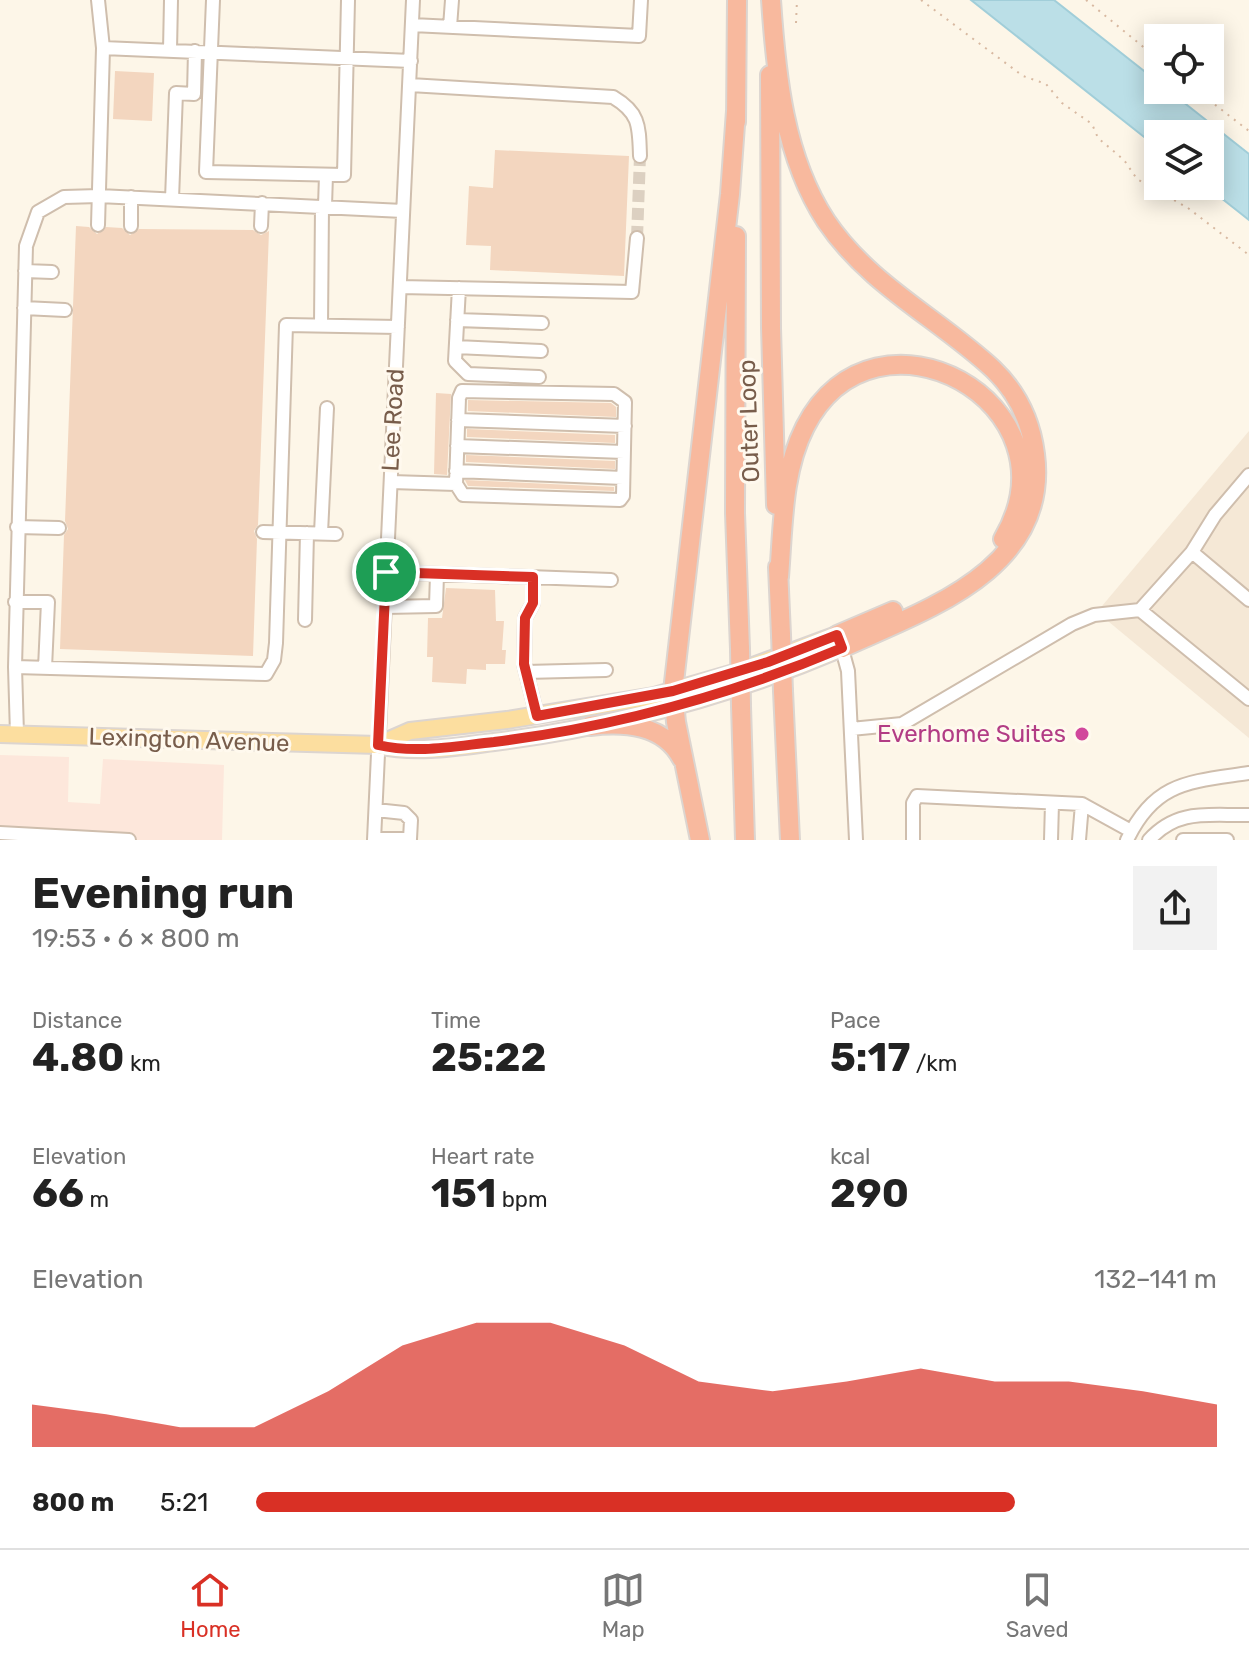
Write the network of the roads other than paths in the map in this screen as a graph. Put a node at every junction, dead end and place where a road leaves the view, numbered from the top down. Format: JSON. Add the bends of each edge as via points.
{"nodes":[{"id":1,"x":98,"y":0,"type":"edge"},
{"id":2,"x":171,"y":0,"type":"edge"},
{"id":3,"x":213,"y":0,"type":"edge"},
{"id":4,"x":348,"y":0,"type":"edge"},
{"id":5,"x":413,"y":0,"type":"edge"},
{"id":6,"x":452,"y":0,"type":"edge"},
{"id":7,"x":641,"y":0,"type":"edge"},
{"id":8,"x":737,"y":0,"type":"edge"},
{"id":9,"x":771,"y":0,"type":"edge"},
{"id":10,"x":412,"y":25,"type":"junction"},
{"id":11,"x":450,"y":27,"type":"junction"},
{"id":12,"x":103,"y":48,"type":"junction"},
{"id":13,"x":170,"y":50,"type":"junction"},
{"id":14,"x":195,"y":51,"type":"junction"},
{"id":15,"x":212,"y":52,"type":"junction"},
{"id":16,"x":347,"y":57,"type":"junction"},
{"id":17,"x":411,"y":61,"type":"junction"},
{"id":18,"x":410,"y":85,"type":"junction"},
{"id":19,"x":736,"y":111,"type":"junction"},
{"id":20,"x":640,"y":156,"type":"tunnel mouth"},
{"id":21,"x":326,"y":175,"type":"junction"},
{"id":22,"x":99,"y":196,"type":"junction"},
{"id":23,"x":131,"y":197,"type":"junction"},
{"id":24,"x":172,"y":199,"type":"junction"},
{"id":25,"x":262,"y":203,"type":"junction"},
{"id":26,"x":324,"y":206,"type":"junction"},
{"id":27,"x":403,"y":211,"type":"junction"},
{"id":28,"x":98,"y":225,"type":"dead end"},
{"id":29,"x":131,"y":226,"type":"dead end"},
{"id":30,"x":261,"y":226,"type":"dead end"},
{"id":31,"x":637,"y":238,"type":"tunnel mouth"},
{"id":32,"x":25,"y":271,"type":"junction"},
{"id":33,"x":52,"y":272,"type":"dead end"},
{"id":34,"x":400,"y":287,"type":"junction"},
{"id":35,"x":459,"y":288,"type":"junction"},
{"id":36,"x":24,"y":308,"type":"junction"},
{"id":37,"x":65,"y":310,"type":"dead end"},
{"id":38,"x":457,"y":320,"type":"junction"},
{"id":39,"x":542,"y":323,"type":"dead end"},
{"id":40,"x":321,"y":326,"type":"junction"},
{"id":41,"x":398,"y":327,"type":"junction"},
{"id":42,"x":456,"y":347,"type":"junction"},
{"id":43,"x":541,"y":351,"type":"dead end"},
{"id":44,"x":539,"y":377,"type":"dead end"},
{"id":45,"x":327,"y":408,"type":"dead end"},
{"id":46,"x":458,"y":420,"type":"junction"},
{"id":47,"x":625,"y":426,"type":"junction"},
{"id":48,"x":457,"y":446,"type":"junction"},
{"id":49,"x":624,"y":452,"type":"junction"},
{"id":50,"x":1249,"y":475,"type":"edge"},
{"id":51,"x":456,"y":478,"type":"junction"},
{"id":52,"x":623,"y":478,"type":"junction"},
{"id":53,"x":391,"y":482,"type":"junction"},
{"id":54,"x":17,"y":527,"type":"junction"},
{"id":55,"x":59,"y":528,"type":"dead end"},
{"id":56,"x":279,"y":531,"type":"junction"},
{"id":57,"x":263,"y":532,"type":"dead end"},
{"id":58,"x":307,"y":533,"type":"junction"},
{"id":59,"x":321,"y":533,"type":"junction"},
{"id":60,"x":336,"y":534,"type":"dead end"},
{"id":61,"x":1192,"y":552,"type":"junction"},
{"id":62,"x":386,"y":572,"type":"junction"},
{"id":63,"x":437,"y":574,"type":"junction"},
{"id":64,"x":533,"y":577,"type":"junction"},
{"id":65,"x":779,"y":577,"type":"junction"},
{"id":66,"x":611,"y":580,"type":"dead end"},
{"id":67,"x":1249,"y":600,"type":"edge"},
{"id":68,"x":15,"y":602,"type":"junction"},
{"id":69,"x":385,"y":607,"type":"junction"},
{"id":70,"x":1140,"y":610,"type":"junction"},
{"id":71,"x":305,"y":620,"type":"dead end"},
{"id":72,"x":840,"y":641,"type":"junction"},
{"id":73,"x":15,"y":667,"type":"junction"},
{"id":74,"x":45,"y":668,"type":"junction"},
{"id":75,"x":606,"y":670,"type":"dead end"},
{"id":76,"x":526,"y":672,"type":"junction"},
{"id":77,"x":674,"y":698,"type":"junction"},
{"id":78,"x":1249,"y":699,"type":"edge"},
{"id":79,"x":537,"y":716,"type":"junction"},
{"id":80,"x":590,"y":726,"type":"junction"},
{"id":81,"x":851,"y":729,"type":"junction"},
{"id":82,"x":8,"y":734,"type":"edge"},
{"id":83,"x":378,"y":745,"type":"junction"},
{"id":84,"x":685,"y":765,"type":"junction"},
{"id":85,"x":1249,"y":773,"type":"edge"},
{"id":86,"x":1052,"y":803,"type":"junction"},
{"id":87,"x":1082,"y":804,"type":"junction"},
{"id":88,"x":376,"y":810,"type":"junction"},
{"id":89,"x":1249,"y":815,"type":"edge"},
{"id":90,"x":0,"y":833,"type":"edge"},
{"id":91,"x":1129,"y":836,"type":"edge"},
{"id":92,"x":129,"y":840,"type":"edge"},
{"id":93,"x":374,"y":840,"type":"edge"},
{"id":94,"x":700,"y":840,"type":"edge"},
{"id":95,"x":745,"y":840,"type":"edge"},
{"id":96,"x":790,"y":840,"type":"edge"},
{"id":97,"x":856,"y":840,"type":"edge"},
{"id":98,"x":913,"y":840,"type":"edge"},
{"id":99,"x":1051,"y":840,"type":"edge"},
{"id":100,"x":1079,"y":840,"type":"edge"},
{"id":101,"x":1149,"y":840,"type":"edge"},
{"id":102,"x":1183,"y":840,"type":"edge"},
{"id":103,"x":1227,"y":840,"type":"edge"}],
"edges":[{"from":1,"to":12,"type":"street"},
{"from":2,"to":13,"type":"street"},
{"from":3,"to":15,"type":"street"},
{"from":4,"to":16,"type":"street"},
{"from":5,"to":10,"type":"street","name":"Lee Road"},
{"from":6,"to":11,"type":"street"},
{"from":7,"to":11,"type":"street","via":[[639,36]]},
{"from":8,"to":19,"type":"highway","name":"Outer Loop"},
{"from":9,"to":65,"type":"highway","name":"Outer Loop","via":[[771,328]]},
{"from":9,"to":72,"type":"highway","via":[[788,130],[818,207],[866,269],[1004,381],[1027,421],[1036,459],[1027,516],[994,567],[949,597]]},
{"from":10,"to":11,"type":"street"},
{"from":10,"to":17,"type":"street","name":"Lee Road"},
{"from":12,"to":13,"type":"street"},
{"from":12,"to":22,"type":"street"},
{"from":13,"to":14,"type":"street"},
{"from":14,"to":15,"type":"street"},
{"from":14,"to":24,"type":"street","via":[[194,94],[176,93]]},
{"from":15,"to":16,"type":"street"},
{"from":15,"to":21,"type":"street","via":[[206,172]]},
{"from":16,"to":17,"type":"street"},
{"from":16,"to":21,"type":"street","via":[[344,175]]},
{"from":17,"to":18,"type":"street","name":"Lee Road"},
{"from":18,"to":20,"type":"street","via":[[613,97],[629,107],[639,126]]},
{"from":18,"to":27,"type":"street","name":"Lee Road"},
{"from":19,"to":77,"type":"highway"},
{"from":19,"to":95,"type":"highway","name":"Outer Loop","bridge":true,"via":[[735,475]]},
{"from":21,"to":26,"type":"street"},
{"from":22,"to":23,"type":"street"},
{"from":22,"to":28,"type":"street"},
{"from":22,"to":32,"type":"street","via":[[64,197],[38,212],[26,246]]},
{"from":23,"to":24,"type":"street"},
{"from":23,"to":29,"type":"street"},
{"from":24,"to":25,"type":"street"},
{"from":25,"to":26,"type":"street"},
{"from":25,"to":30,"type":"street"},
{"from":26,"to":27,"type":"street"},
{"from":26,"to":40,"type":"street"},
{"from":27,"to":34,"type":"street","name":"Lee Road"},
{"from":31,"to":35,"type":"street","via":[[632,292]]},
{"from":32,"to":33,"type":"street"},
{"from":32,"to":36,"type":"street"},
{"from":34,"to":35,"type":"street"},
{"from":34,"to":41,"type":"street","name":"Lee Road"},
{"from":35,"to":38,"type":"street"},
{"from":36,"to":37,"type":"street"},
{"from":36,"to":54,"type":"street"},
{"from":38,"to":39,"type":"street"},
{"from":38,"to":42,"type":"street"},
{"from":40,"to":41,"type":"street"},
{"from":40,"to":56,"type":"street","via":[[286,325]]},
{"from":41,"to":53,"type":"street","name":"Lee Road"},
{"from":42,"to":43,"type":"street"},
{"from":42,"to":44,"type":"street","via":[[455,361],[468,374]]},
{"from":45,"to":59,"type":"street"},
{"from":46,"to":47,"type":"street"},
{"from":46,"to":47,"type":"street","via":[[459,398],[469,389],[571,392],[621,397]]},
{"from":46,"to":48,"type":"street"},
{"from":47,"to":49,"type":"street"},
{"from":48,"to":49,"type":"street"},
{"from":48,"to":51,"type":"street"},
{"from":49,"to":52,"type":"street"},
{"from":50,"to":61,"type":"street"},
{"from":51,"to":52,"type":"street"},
{"from":51,"to":52,"type":"street","via":[[463,495],[615,502],[623,496]]},
{"from":51,"to":53,"type":"street"},
{"from":53,"to":62,"type":"street","name":"Lee Road"},
{"from":54,"to":55,"type":"street"},
{"from":54,"to":68,"type":"street"},
{"from":56,"to":57,"type":"street"},
{"from":56,"to":58,"type":"street"},
{"from":56,"to":74,"type":"street","via":[[276,643],[266,674]]},
{"from":58,"to":59,"type":"street"},
{"from":58,"to":71,"type":"street"},
{"from":59,"to":60,"type":"street"},
{"from":61,"to":67,"type":"street"},
{"from":61,"to":70,"type":"street"},
{"from":62,"to":63,"type":"street"},
{"from":62,"to":69,"type":"street","name":"Lee Road"},
{"from":63,"to":64,"type":"street"},
{"from":63,"to":69,"type":"street","via":[[436,606]]},
{"from":64,"to":66,"type":"street"},
{"from":64,"to":76,"type":"street","via":[[533,603],[525,618]]},
{"from":65,"to":72,"type":"highway","via":[[793,457],[805,426],[827,397],[867,372],[908,365],[949,373],[986,398],[1010,431],[1019,468],[1017,505],[1001,541],[983,563],[957,581]]},
{"from":65,"to":96,"type":"highway","name":"Outer Loop","bridge":true},
{"from":68,"to":73,"type":"street"},
{"from":68,"to":74,"type":"street","via":[[48,602]]},
{"from":69,"to":83,"type":"street","name":"Lee Road"},
{"from":70,"to":78,"type":"street"},
{"from":70,"to":81,"type":"street","via":[[1094,615],[1072,624],[902,724]]},
{"from":72,"to":77,"type":"main road","name":"Lexington Avenue"},
{"from":72,"to":81,"type":"street","via":[[848,665]]},
{"from":73,"to":74,"type":"street"},
{"from":73,"to":82,"type":"street"},
{"from":75,"to":76,"type":"street"},
{"from":76,"to":79,"type":"street"},
{"from":77,"to":79,"type":"main road","name":"Lexington Avenue"},
{"from":77,"to":80,"type":"main road","name":"Lexington Avenue"},
{"from":77,"to":84,"type":"highway"},
{"from":79,"to":83,"type":"main road","name":"Lexington Avenue","via":[[410,731]]},
{"from":80,"to":83,"type":"main road","name":"Lexington Avenue","via":[[426,749]]},
{"from":80,"to":84,"type":"highway","via":[[654,731],[674,746]]},
{"from":81,"to":97,"type":"street"},
{"from":82,"to":83,"type":"main road","name":"Lexington Avenue"},
{"from":83,"to":88,"type":"street","name":"Lee Road"},
{"from":84,"to":94,"type":"highway"},
{"from":85,"to":91,"type":"street","via":[[1199,780],[1164,792],[1146,806]]},
{"from":86,"to":87,"type":"street"},
{"from":86,"to":98,"type":"street","via":[[917,796]]},
{"from":86,"to":99,"type":"street"},
{"from":87,"to":91,"type":"street"},
{"from":87,"to":100,"type":"street"},
{"from":88,"to":93,"type":"street","name":"Lee Road"},
{"from":88,"to":93,"type":"street","via":[[404,813],[411,820],[410,839]]},
{"from":89,"to":101,"type":"street","via":[[1169,820]]},
{"from":90,"to":92,"type":"street"},
{"from":102,"to":103,"type":"street"}]}
